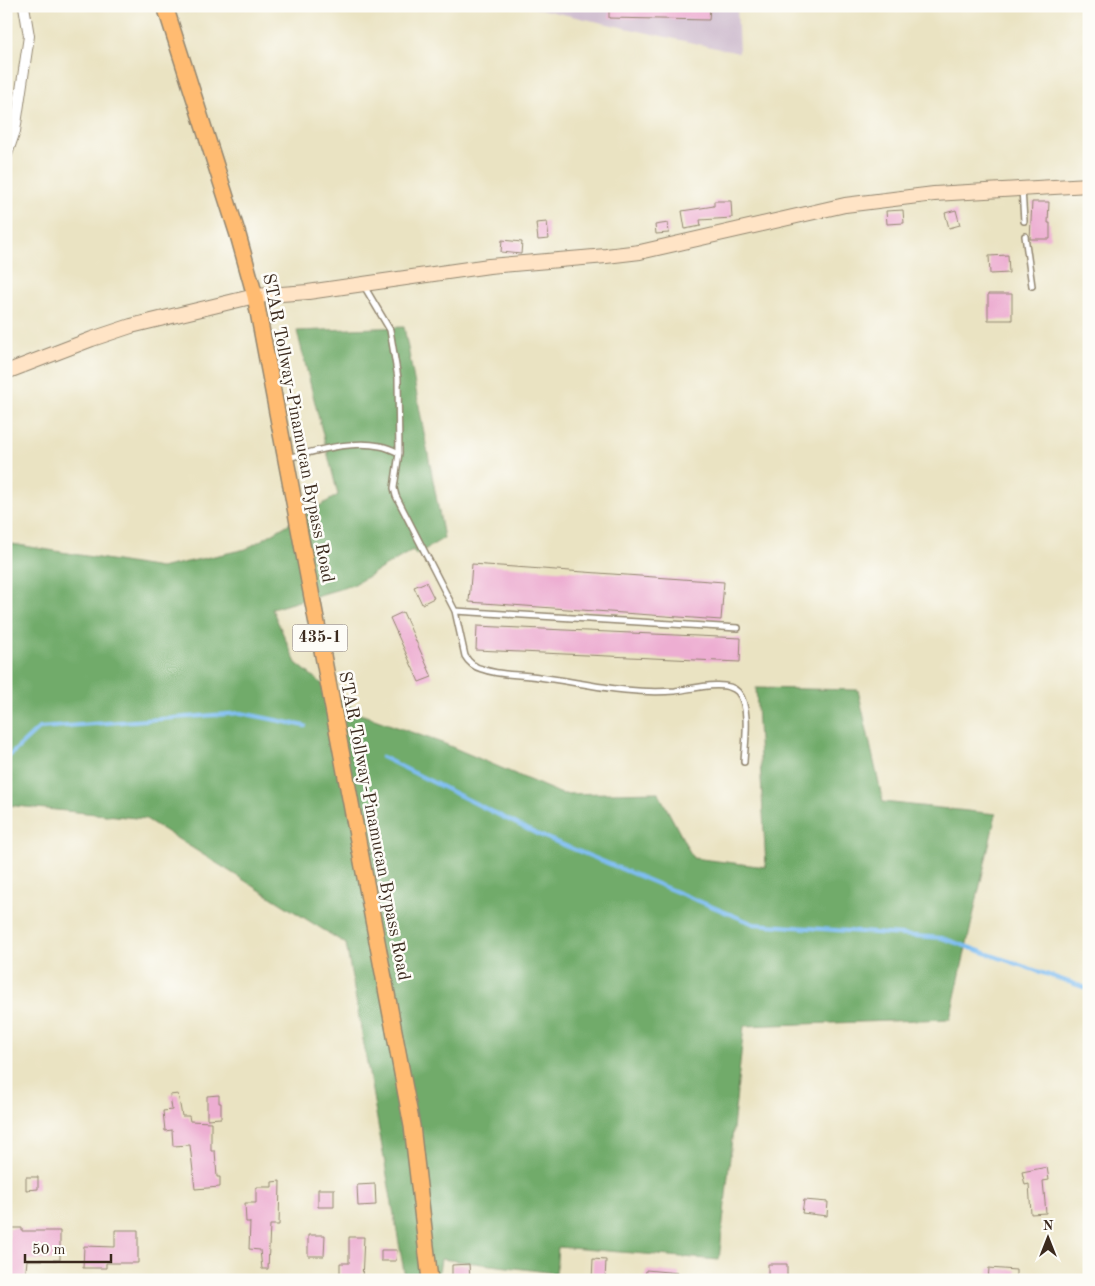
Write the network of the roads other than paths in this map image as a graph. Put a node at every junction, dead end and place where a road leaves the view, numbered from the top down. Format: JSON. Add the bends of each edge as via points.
{"nodes":[{"id":1,"x":24,"y":6,"type":"edge"},
{"id":2,"x":165,"y":6,"type":"edge"},
{"id":3,"x":6,"y":157,"type":"edge"},
{"id":4,"x":1089,"y":184,"type":"edge"},
{"id":5,"x":1022,"y":188,"type":"junction"},
{"id":6,"x":1024,"y":221,"type":"dead end"},
{"id":7,"x":1025,"y":236,"type":"dead end"},
{"id":8,"x":363,"y":283,"type":"junction"},
{"id":9,"x":1032,"y":286,"type":"dead end"},
{"id":10,"x":255,"y":296,"type":"junction"},
{"id":11,"x":6,"y":372,"type":"edge"},
{"id":12,"x":399,"y":453,"type":"junction"},
{"id":13,"x":286,"y":458,"type":"junction"},
{"id":14,"x":454,"y":610,"type":"junction"},
{"id":15,"x":738,"y":628,"type":"dead end"},
{"id":16,"x":744,"y":762,"type":"dead end"},
{"id":17,"x":430,"y":1280,"type":"edge"}],
"edges":[{"from":1,"to":3,"type":"street","via":[[29,36],[16,131]]},
{"from":2,"to":10,"type":"main road","name":"STAR Tollway-Pinamucan Bypass Road","number":"435-1"},
{"from":4,"to":5,"type":"street"},
{"from":5,"to":6,"type":"lane"},
{"from":5,"to":8,"type":"street","via":[[845,205],[640,252],[489,266]]},
{"from":7,"to":9,"type":"lane"},
{"from":8,"to":10,"type":"street"},
{"from":8,"to":12,"type":"lane","via":[[390,330],[398,378]]},
{"from":10,"to":11,"type":"street","via":[[131,326]]},
{"from":10,"to":13,"type":"main road","name":"STAR Tollway-Pinamucan Bypass Road","number":"435-1"},
{"from":12,"to":13,"type":"lane","via":[[382,446],[363,444]]},
{"from":12,"to":14,"type":"lane","via":[[394,488],[396,496]]},
{"from":13,"to":17,"type":"main road","name":"STAR Tollway-Pinamucan Bypass Road","number":"435-1","via":[[412,1126]]},
{"from":14,"to":15,"type":"lane"},
{"from":14,"to":16,"type":"lane","via":[[465,656],[468,661],[490,672],[641,691],[722,685],[734,688],[741,697],[745,714]]}]}
